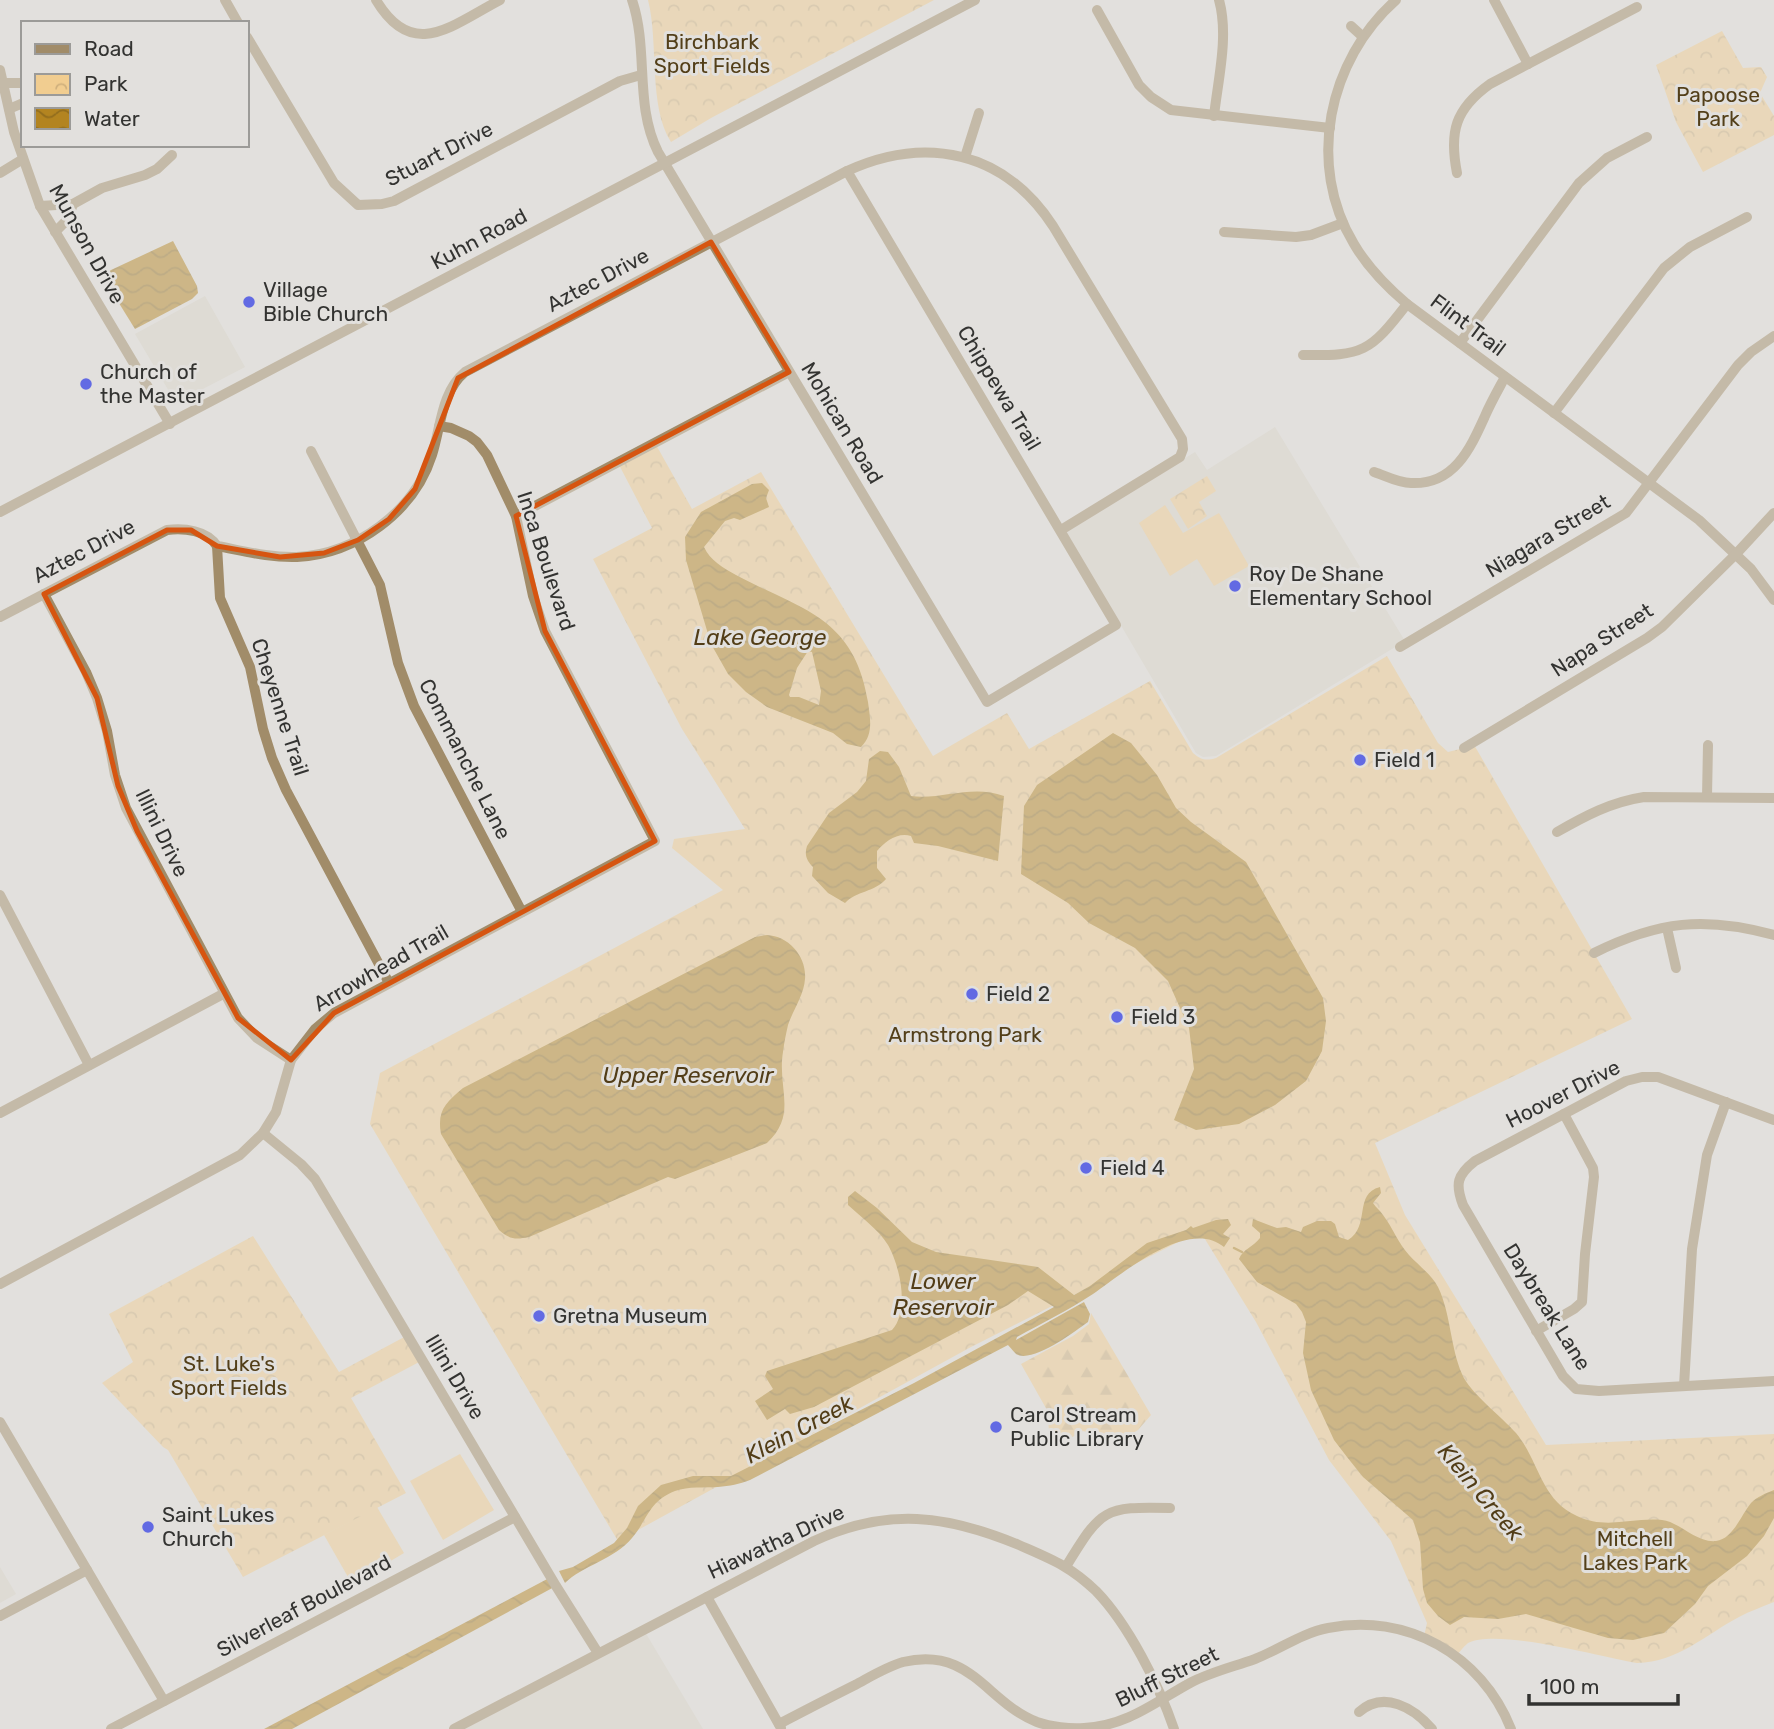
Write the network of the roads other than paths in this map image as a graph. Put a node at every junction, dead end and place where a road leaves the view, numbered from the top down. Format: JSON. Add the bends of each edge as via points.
{"nodes":[{"id":1,"x":225,"y":0,"type":"edge"},
{"id":2,"x":376,"y":0,"type":"edge"},
{"id":3,"x":500,"y":0,"type":"edge"},
{"id":4,"x":632,"y":0,"type":"edge"},
{"id":5,"x":975,"y":0,"type":"edge"},
{"id":6,"x":1219,"y":0,"type":"edge"},
{"id":7,"x":1396,"y":0,"type":"edge"},
{"id":8,"x":1494,"y":0,"type":"edge"},
{"id":9,"x":1637,"y":7,"type":"dead end"},
{"id":10,"x":1097,"y":10,"type":"dead end"},
{"id":11,"x":237,"y":21,"type":"edge"},
{"id":12,"x":1351,"y":26,"type":"dead end"},
{"id":13,"x":1362,"y":36,"type":"junction"},
{"id":14,"x":248,"y":39,"type":"edge"},
{"id":15,"x":1528,"y":64,"type":"junction"},
{"id":16,"x":0,"y":70,"type":"edge"},
{"id":17,"x":641,"y":75,"type":"junction"},
{"id":18,"x":3,"y":83,"type":"junction"},
{"id":19,"x":21,"y":83,"type":"edge"},
{"id":20,"x":21,"y":104,"type":"edge"},
{"id":21,"x":9,"y":109,"type":"junction"},
{"id":22,"x":979,"y":113,"type":"dead end"},
{"id":23,"x":1214,"y":116,"type":"junction"},
{"id":24,"x":1329,"y":128,"type":"junction"},
{"id":25,"x":1647,"y":137,"type":"dead end"},
{"id":26,"x":172,"y":155,"type":"dead end"},
{"id":27,"x":965,"y":158,"type":"junction"},
{"id":28,"x":23,"y":159,"type":"junction"},
{"id":29,"x":664,"y":164,"type":"junction"},
{"id":30,"x":847,"y":171,"type":"junction"},
{"id":31,"x":0,"y":173,"type":"edge"},
{"id":32,"x":1457,"y":173,"type":"dead end"},
{"id":33,"x":73,"y":204,"type":"junction"},
{"id":34,"x":40,"y":206,"type":"junction"},
{"id":35,"x":1747,"y":217,"type":"dead end"},
{"id":36,"x":1343,"y":223,"type":"junction"},
{"id":37,"x":55,"y":232,"type":"junction"},
{"id":38,"x":1224,"y":232,"type":"dead end"},
{"id":39,"x":711,"y":242,"type":"junction"},
{"id":40,"x":1407,"y":304,"type":"junction"},
{"id":41,"x":1774,"y":336,"type":"edge"},
{"id":42,"x":1460,"y":343,"type":"junction"},
{"id":43,"x":1303,"y":355,"type":"dead end"},
{"id":44,"x":789,"y":372,"type":"junction"},
{"id":45,"x":1505,"y":377,"type":"junction"},
{"id":46,"x":1554,"y":413,"type":"junction"},
{"id":47,"x":170,"y":424,"type":"junction"},
{"id":48,"x":439,"y":426,"type":"junction"},
{"id":49,"x":311,"y":451,"type":"dead end"},
{"id":50,"x":1374,"y":472,"type":"dead end"},
{"id":51,"x":1649,"y":483,"type":"junction"},
{"id":52,"x":0,"y":512,"type":"edge"},
{"id":53,"x":1774,"y":513,"type":"edge"},
{"id":54,"x":516,"y":516,"type":"junction"},
{"id":55,"x":1061,"y":530,"type":"junction"},
{"id":56,"x":358,"y":540,"type":"junction"},
{"id":57,"x":217,"y":546,"type":"junction"},
{"id":58,"x":1736,"y":554,"type":"junction"},
{"id":59,"x":44,"y":594,"type":"junction"},
{"id":60,"x":1774,"y":600,"type":"edge"},
{"id":61,"x":0,"y":617,"type":"edge"},
{"id":62,"x":1116,"y":625,"type":"joint"},
{"id":63,"x":1400,"y":648,"type":"dead end"},
{"id":64,"x":1708,"y":745,"type":"dead end"},
{"id":65,"x":1464,"y":748,"type":"dead end"},
{"id":66,"x":1707,"y":797,"type":"junction"},
{"id":67,"x":1774,"y":798,"type":"edge"},
{"id":68,"x":1557,"y":832,"type":"dead end"},
{"id":69,"x":655,"y":841,"type":"joint"},
{"id":70,"x":0,"y":895,"type":"edge"},
{"id":71,"x":522,"y":912,"type":"junction"},
{"id":72,"x":1667,"y":928,"type":"junction"},
{"id":73,"x":1774,"y":935,"type":"edge"},
{"id":74,"x":1594,"y":953,"type":"dead end"},
{"id":75,"x":1676,"y":968,"type":"dead end"},
{"id":76,"x":389,"y":983,"type":"junction"},
{"id":77,"x":223,"y":994,"type":"junction"},
{"id":78,"x":291,"y":1060,"type":"junction"},
{"id":79,"x":89,"y":1065,"type":"junction"},
{"id":80,"x":1726,"y":1102,"type":"junction"},
{"id":81,"x":0,"y":1113,"type":"edge"},
{"id":82,"x":1564,"y":1114,"type":"junction"},
{"id":83,"x":1774,"y":1120,"type":"edge"},
{"id":84,"x":264,"y":1133,"type":"junction"},
{"id":85,"x":1458,"y":1180,"type":"joint"},
{"id":86,"x":0,"y":1284,"type":"edge"},
{"id":87,"x":1536,"y":1331,"type":"junction"},
{"id":88,"x":1774,"y":1381,"type":"edge"},
{"id":89,"x":1685,"y":1386,"type":"junction"},
{"id":90,"x":0,"y":1422,"type":"edge"},
{"id":91,"x":1170,"y":1507,"type":"dead end"},
{"id":92,"x":515,"y":1517,"type":"junction"},
{"id":93,"x":1067,"y":1565,"type":"junction"},
{"id":94,"x":87,"y":1570,"type":"junction"},
{"id":95,"x":707,"y":1597,"type":"junction"},
{"id":96,"x":0,"y":1616,"type":"edge"},
{"id":97,"x":598,"y":1653,"type":"junction"},
{"id":98,"x":1164,"y":1700,"type":"junction"},
{"id":99,"x":164,"y":1701,"type":"junction"},
{"id":100,"x":1359,"y":1712,"type":"dead end"},
{"id":101,"x":780,"y":1726,"type":"edge"},
{"id":102,"x":111,"y":1729,"type":"edge"},
{"id":103,"x":454,"y":1729,"type":"edge"},
{"id":104,"x":1174,"y":1729,"type":"edge"},
{"id":105,"x":1432,"y":1729,"type":"edge"},
{"id":106,"x":1511,"y":1729,"type":"edge"}],
"edges":[{"from":1,"to":11,"type":"street"},
{"from":2,"to":3,"type":"street","via":[[394,24],[426,35]]},
{"from":4,"to":17,"type":"street","name":"Mohican Road"},
{"from":5,"to":29,"type":"street","name":"Kuhn Road"},
{"from":6,"to":23,"type":"street","via":[[1223,32]]},
{"from":7,"to":13,"type":"street","name":"Flint Trail"},
{"from":8,"to":15,"type":"street"},
{"from":9,"to":15,"type":"street"},
{"from":10,"to":23,"type":"street","via":[[1130,73],[1151,97],[1171,110]]},
{"from":12,"to":13,"type":"street"},
{"from":13,"to":24,"type":"street","name":"Flint Trail","via":[[1341,76]]},
{"from":14,"to":17,"type":"street","name":"Stuart Drive","via":[[334,183],[358,205],[394,201],[620,81]]},
{"from":15,"to":32,"type":"street","via":[[1490,84],[1465,106],[1453,139]]},
{"from":16,"to":18,"type":"street","name":"Munson Drive"},
{"from":17,"to":29,"type":"street","name":"Mohican Road","via":[[647,126]]},
{"from":18,"to":19,"type":"street"},
{"from":18,"to":21,"type":"street","name":"Munson Drive"},
{"from":20,"to":21,"type":"street"},
{"from":21,"to":28,"type":"street","name":"Munson Drive"},
{"from":22,"to":27,"type":"street"},
{"from":23,"to":24,"type":"street"},
{"from":24,"to":36,"type":"street","name":"Flint Trail","via":[[1330,172]]},
{"from":25,"to":42,"type":"street","via":[[1606,158],[1579,183]]},
{"from":26,"to":33,"type":"street","via":[[145,175],[102,188]]},
{"from":27,"to":30,"type":"street","name":"Aztec Drive","via":[[899,153]]},
{"from":27,"to":55,"type":"street","name":"Aztec Drive","via":[[1013,181],[1044,212],[1182,439],[1180,457]]},
{"from":28,"to":31,"type":"street"},
{"from":28,"to":34,"type":"street","name":"Munson Drive"},
{"from":29,"to":39,"type":"street","name":"Mohican Road"},
{"from":29,"to":47,"type":"street","name":"Kuhn Road"},
{"from":30,"to":39,"type":"street","name":"Aztec Drive"},
{"from":30,"to":55,"type":"street","name":"Chippewa Trail"},
{"from":33,"to":34,"type":"street"},
{"from":33,"to":37,"type":"street","via":[[68,219]]},
{"from":34,"to":37,"type":"street","name":"Munson Drive"},
{"from":35,"to":46,"type":"street","via":[[1690,247],[1664,268]]},
{"from":36,"to":38,"type":"street","via":[[1296,237]]},
{"from":36,"to":40,"type":"street","name":"Flint Trail","via":[[1371,270]]},
{"from":37,"to":47,"type":"street","name":"Munson Drive"},
{"from":39,"to":44,"type":"street","name":"Mohican Road"},
{"from":39,"to":48,"type":"street","name":"Aztec Drive","via":[[465,372],[453,383]]},
{"from":40,"to":42,"type":"street","name":"Flint Trail"},
{"from":40,"to":43,"type":"street","via":[[1365,349],[1341,355]]},
{"from":41,"to":51,"type":"street","name":"Niagara Street","via":[[1738,365]]},
{"from":42,"to":45,"type":"street","name":"Flint Trail"},
{"from":44,"to":54,"type":"street"},
{"from":44,"to":62,"type":"street","name":"Mohican Road","via":[[987,702]]},
{"from":45,"to":46,"type":"street","name":"Flint Trail"},
{"from":45,"to":50,"type":"street","via":[[1472,446],[1452,470],[1432,481],[1411,483]]},
{"from":46,"to":51,"type":"street","name":"Flint Trail"},
{"from":47,"to":52,"type":"street","name":"Kuhn Road"},
{"from":48,"to":54,"type":"street","name":"Inca Boulevard","via":[[469,436],[483,448]]},
{"from":48,"to":56,"type":"street","name":"Aztec Drive","via":[[432,457],[415,489],[389,519]]},
{"from":49,"to":56,"type":"street","name":"Commanche Lane"},
{"from":51,"to":58,"type":"street","name":"Flint Trail"},
{"from":51,"to":63,"type":"street","name":"Niagara Street","via":[[1626,513]]},
{"from":53,"to":58,"type":"street","name":"Napa Street"},
{"from":54,"to":69,"type":"street","name":"Inca Boulevard","via":[[545,631]]},
{"from":55,"to":62,"type":"street","name":"Chippewa Trail"},
{"from":56,"to":57,"type":"street","name":"Aztec Drive","via":[[299,557]]},
{"from":56,"to":71,"type":"street","name":"Commanche Lane","via":[[380,585],[411,700]]},
{"from":57,"to":59,"type":"street","name":"Aztec Drive","via":[[213,539],[191,530],[167,530]]},
{"from":57,"to":76,"type":"street","name":"Cheyenne Trail","via":[[220,598],[250,667],[272,758]]},
{"from":58,"to":60,"type":"street","name":"Flint Trail"},
{"from":58,"to":65,"type":"street","name":"Napa Street","via":[[1647,638]]},
{"from":59,"to":61,"type":"street","name":"Aztec Drive"},
{"from":59,"to":77,"type":"street","name":"Illini Drive","via":[[97,698],[126,808]]},
{"from":64,"to":66,"type":"street"},
{"from":66,"to":67,"type":"street"},
{"from":66,"to":68,"type":"street","via":[[1627,800],[1598,809]]},
{"from":69,"to":71,"type":"street","name":"Arrowhead Trail"},
{"from":70,"to":79,"type":"street"},
{"from":71,"to":76,"type":"street","name":"Arrowhead Trail"},
{"from":72,"to":73,"type":"street","via":[[1703,922]]},
{"from":72,"to":74,"type":"street","via":[[1624,938]]},
{"from":72,"to":75,"type":"street"},
{"from":76,"to":78,"type":"street","name":"Arrowhead Trail","via":[[334,1013],[315,1028]]},
{"from":77,"to":78,"type":"street","name":"Illini Drive","via":[[247,1030]]},
{"from":77,"to":79,"type":"street"},
{"from":78,"to":84,"type":"street","name":"Arrowhead Trail","via":[[276,1112]]},
{"from":79,"to":81,"type":"street"},
{"from":80,"to":82,"type":"street","name":"Hoover Drive","via":[[1657,1077],[1642,1077]]},
{"from":80,"to":83,"type":"street","name":"Hoover Drive"},
{"from":80,"to":89,"type":"street","via":[[1707,1155],[1692,1249]]},
{"from":82,"to":85,"type":"street","name":"Hoover Drive","via":[[1475,1161]]},
{"from":82,"to":87,"type":"street","via":[[1594,1177],[1582,1302]]},
{"from":84,"to":86,"type":"street","name":"Arrowhead Trail","via":[[233,1161]]},
{"from":84,"to":92,"type":"street","name":"Illini Drive","via":[[315,1179]]},
{"from":85,"to":87,"type":"street","name":"Daybreak Lane","via":[[1463,1205]]},
{"from":87,"to":89,"type":"street","name":"Daybreak Lane","via":[[1576,1389]]},
{"from":88,"to":89,"type":"street","name":"Daybreak Lane"},
{"from":90,"to":94,"type":"street"},
{"from":91,"to":93,"type":"street","via":[[1128,1506],[1101,1518]]},
{"from":92,"to":97,"type":"street","name":"Illini Drive"},
{"from":92,"to":99,"type":"street","name":"Silverleaf Boulevard"},
{"from":93,"to":95,"type":"street","name":"Hiawatha Drive","via":[[957,1524],[887,1519],[836,1531]]},
{"from":93,"to":98,"type":"street","name":"Hiawatha Drive","via":[[1115,1613]]},
{"from":94,"to":96,"type":"street"},
{"from":94,"to":99,"type":"street"},
{"from":95,"to":97,"type":"street","name":"Hiawatha Drive"},
{"from":95,"to":101,"type":"street"},
{"from":97,"to":103,"type":"street","name":"Hiawatha Drive"},
{"from":98,"to":101,"type":"street","name":"Bluff Street","via":[[1114,1723],[1069,1728],[1038,1722],[958,1666],[915,1660],[888,1667]]},
{"from":98,"to":104,"type":"street","name":"Hiawatha Drive"},
{"from":98,"to":106,"type":"street","name":"Bluff Street","via":[[1203,1677],[1308,1634],[1375,1625],[1410,1631],[1457,1657],[1486,1684]]},
{"from":99,"to":102,"type":"street","name":"Silverleaf Boulevard"},
{"from":100,"to":105,"type":"street","via":[[1366,1705],[1395,1701]]}]}
